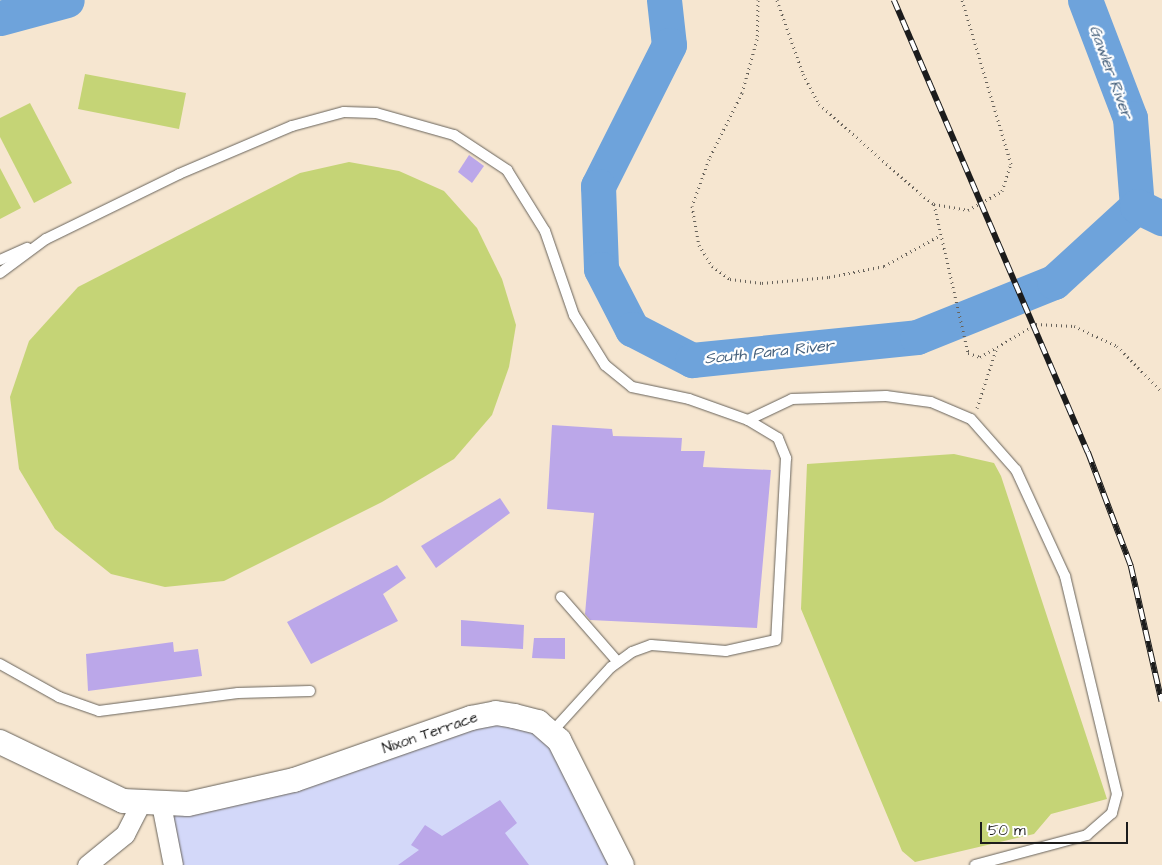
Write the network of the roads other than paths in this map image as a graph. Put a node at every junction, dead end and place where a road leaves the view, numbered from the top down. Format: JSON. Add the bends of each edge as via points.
{"nodes":[{"id":1,"x":46,"y":239,"type":"junction"},
{"id":2,"x":0,"y":260,"type":"edge"},
{"id":3,"x":0,"y":273,"type":"edge"},
{"id":4,"x":748,"y":420,"type":"junction"},
{"id":5,"x":561,"y":597,"type":"dead end"},
{"id":6,"x":618,"y":662,"type":"junction"},
{"id":7,"x":0,"y":664,"type":"edge"},
{"id":8,"x":310,"y":691,"type":"dead end"},
{"id":9,"x":551,"y":733,"type":"junction"},
{"id":10,"x":0,"y":742,"type":"edge"},
{"id":11,"x":151,"y":804,"type":"junction"},
{"id":12,"x":87,"y":865,"type":"edge"},
{"id":13,"x":172,"y":865,"type":"edge"},
{"id":14,"x":622,"y":865,"type":"edge"},
{"id":15,"x":975,"y":865,"type":"edge"}],
"edges":[{"from":1,"to":2,"type":"lane"},
{"from":1,"to":3,"type":"lane"},
{"from":1,"to":4,"type":"lane","via":[[179,174],[292,126],[344,112],[376,112],[412,121],[454,135],[507,170],[545,231],[574,315],[590,345],[619,379],[632,388],[689,399]]},
{"from":4,"to":6,"type":"lane","via":[[778,438],[787,472],[776,640],[757,647],[726,651],[651,645]]},
{"from":4,"to":15,"type":"lane","via":[[792,399],[886,396],[931,402],[972,420],[1016,470],[1065,576],[1083,636],[1116,794],[1112,813],[1087,835]]},
{"from":5,"to":6,"type":"lane"},
{"from":6,"to":9,"type":"lane"},
{"from":7,"to":8,"type":"lane","via":[[59,697],[99,711],[238,693]]},
{"from":9,"to":11,"type":"street","name":"Nixon Terrace","via":[[538,722],[496,713],[483,715],[294,780],[196,803]]},
{"from":9,"to":14,"type":"street","name":"Nixon Terrace","via":[[571,759]]},
{"from":10,"to":11,"type":"street","name":"Nixon Terrace","via":[[123,801]]},
{"from":11,"to":12,"type":"street","via":[[125,834]]},
{"from":11,"to":13,"type":"street"}]}
